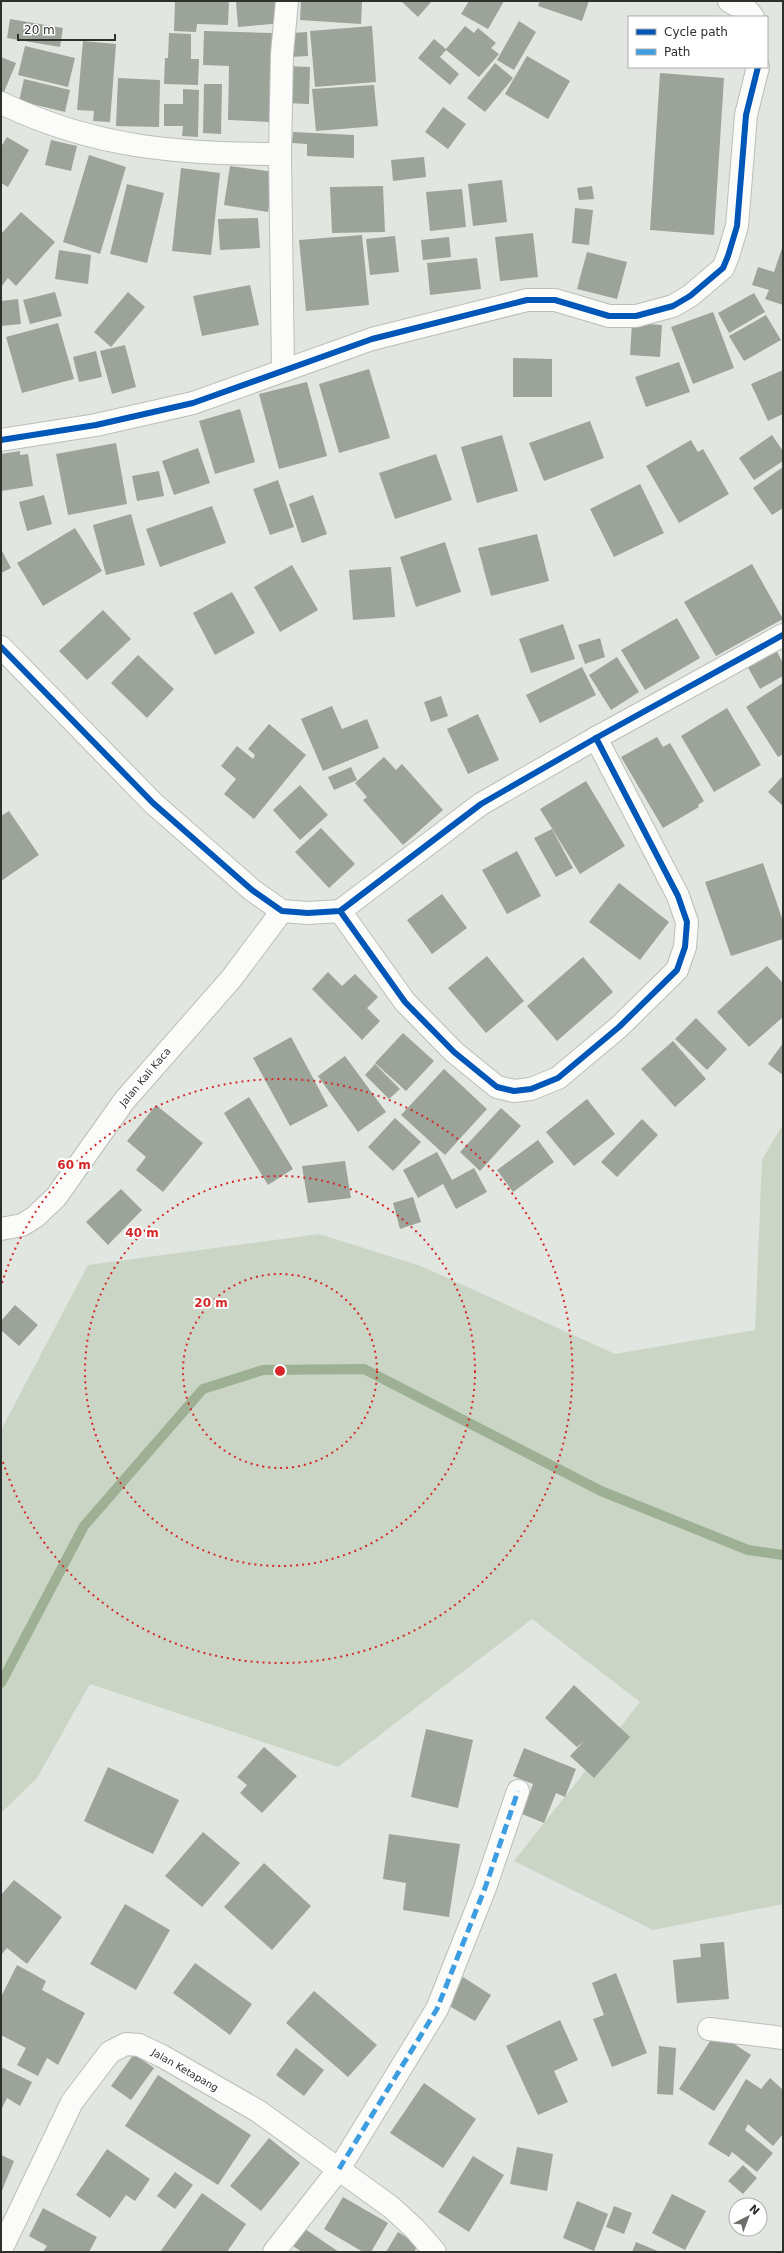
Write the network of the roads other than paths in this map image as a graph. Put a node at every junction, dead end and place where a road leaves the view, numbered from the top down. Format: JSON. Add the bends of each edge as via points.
{"nodes":[{"id":1,"x":288,"y":1,"type":"edge"},
{"id":2,"x":729,"y":1,"type":"edge"},
{"id":3,"x":752,"y":16,"type":"edge"},
{"id":4,"x":758,"y":68,"type":"edge"},
{"id":5,"x":1,"y":103,"type":"edge"},
{"id":6,"x":280,"y":154,"type":"junction"},
{"id":7,"x":283,"y":370,"type":"junction"},
{"id":8,"x":1,"y":440,"type":"edge"},
{"id":9,"x":783,"y":635,"type":"edge"},
{"id":10,"x":1,"y":647,"type":"edge"},
{"id":11,"x":596,"y":738,"type":"junction"},
{"id":12,"x":282,"y":911,"type":"junction"},
{"id":13,"x":340,"y":911,"type":"junction"},
{"id":14,"x":1,"y":1229,"type":"edge"},
{"id":15,"x":518,"y":1790,"type":"dead end"},
{"id":16,"x":709,"y":2029,"type":"dead end"},
{"id":17,"x":783,"y":2038,"type":"edge"},
{"id":18,"x":339,"y":2169,"type":"junction"},
{"id":19,"x":1,"y":2250,"type":"edge"},
{"id":20,"x":274,"y":2252,"type":"edge"},
{"id":21,"x":435,"y":2252,"type":"edge"}],
"edges":[{"from":1,"to":6,"type":"street","via":[[282,54]]},
{"from":2,"to":3,"type":"street"},
{"from":4,"to":7,"type":"street","via":[[746,115],[737,226],[723,268],[690,296],[673,306],[636,316],[609,316],[556,300],[527,300],[372,339]]},
{"from":5,"to":6,"type":"street","via":[[75,132],[126,144],[178,152]]},
{"from":6,"to":7,"type":"street"},
{"from":7,"to":8,"type":"street","via":[[193,403],[96,425]]},
{"from":9,"to":11,"type":"street"},
{"from":10,"to":12,"type":"street","via":[[153,803],[252,890]]},
{"from":11,"to":13,"type":"street","via":[[481,804]]},
{"from":11,"to":13,"type":"street","via":[[678,896],[687,922],[685,947],[677,970],[619,1027],[558,1078],[530,1089],[514,1091],[497,1087],[454,1052],[405,1002]]},
{"from":12,"to":13,"type":"street","via":[[308,914]]},
{"from":12,"to":14,"type":"street","name":"Jalan Kali Kaca","via":[[231,979],[124,1101],[56,1197],[29,1221]]},
{"from":15,"to":18,"type":"street","via":[[485,1888],[437,2009]]},
{"from":16,"to":17,"type":"street"},
{"from":18,"to":19,"type":"street","name":"Jalan Ketapang","via":[[258,2111],[162,2056],[139,2045],[126,2044],[110,2052],[72,2102]]},
{"from":18,"to":20,"type":"street"},
{"from":18,"to":21,"type":"street","name":"Jalan Ketapang","via":[[391,2207]]}]}
